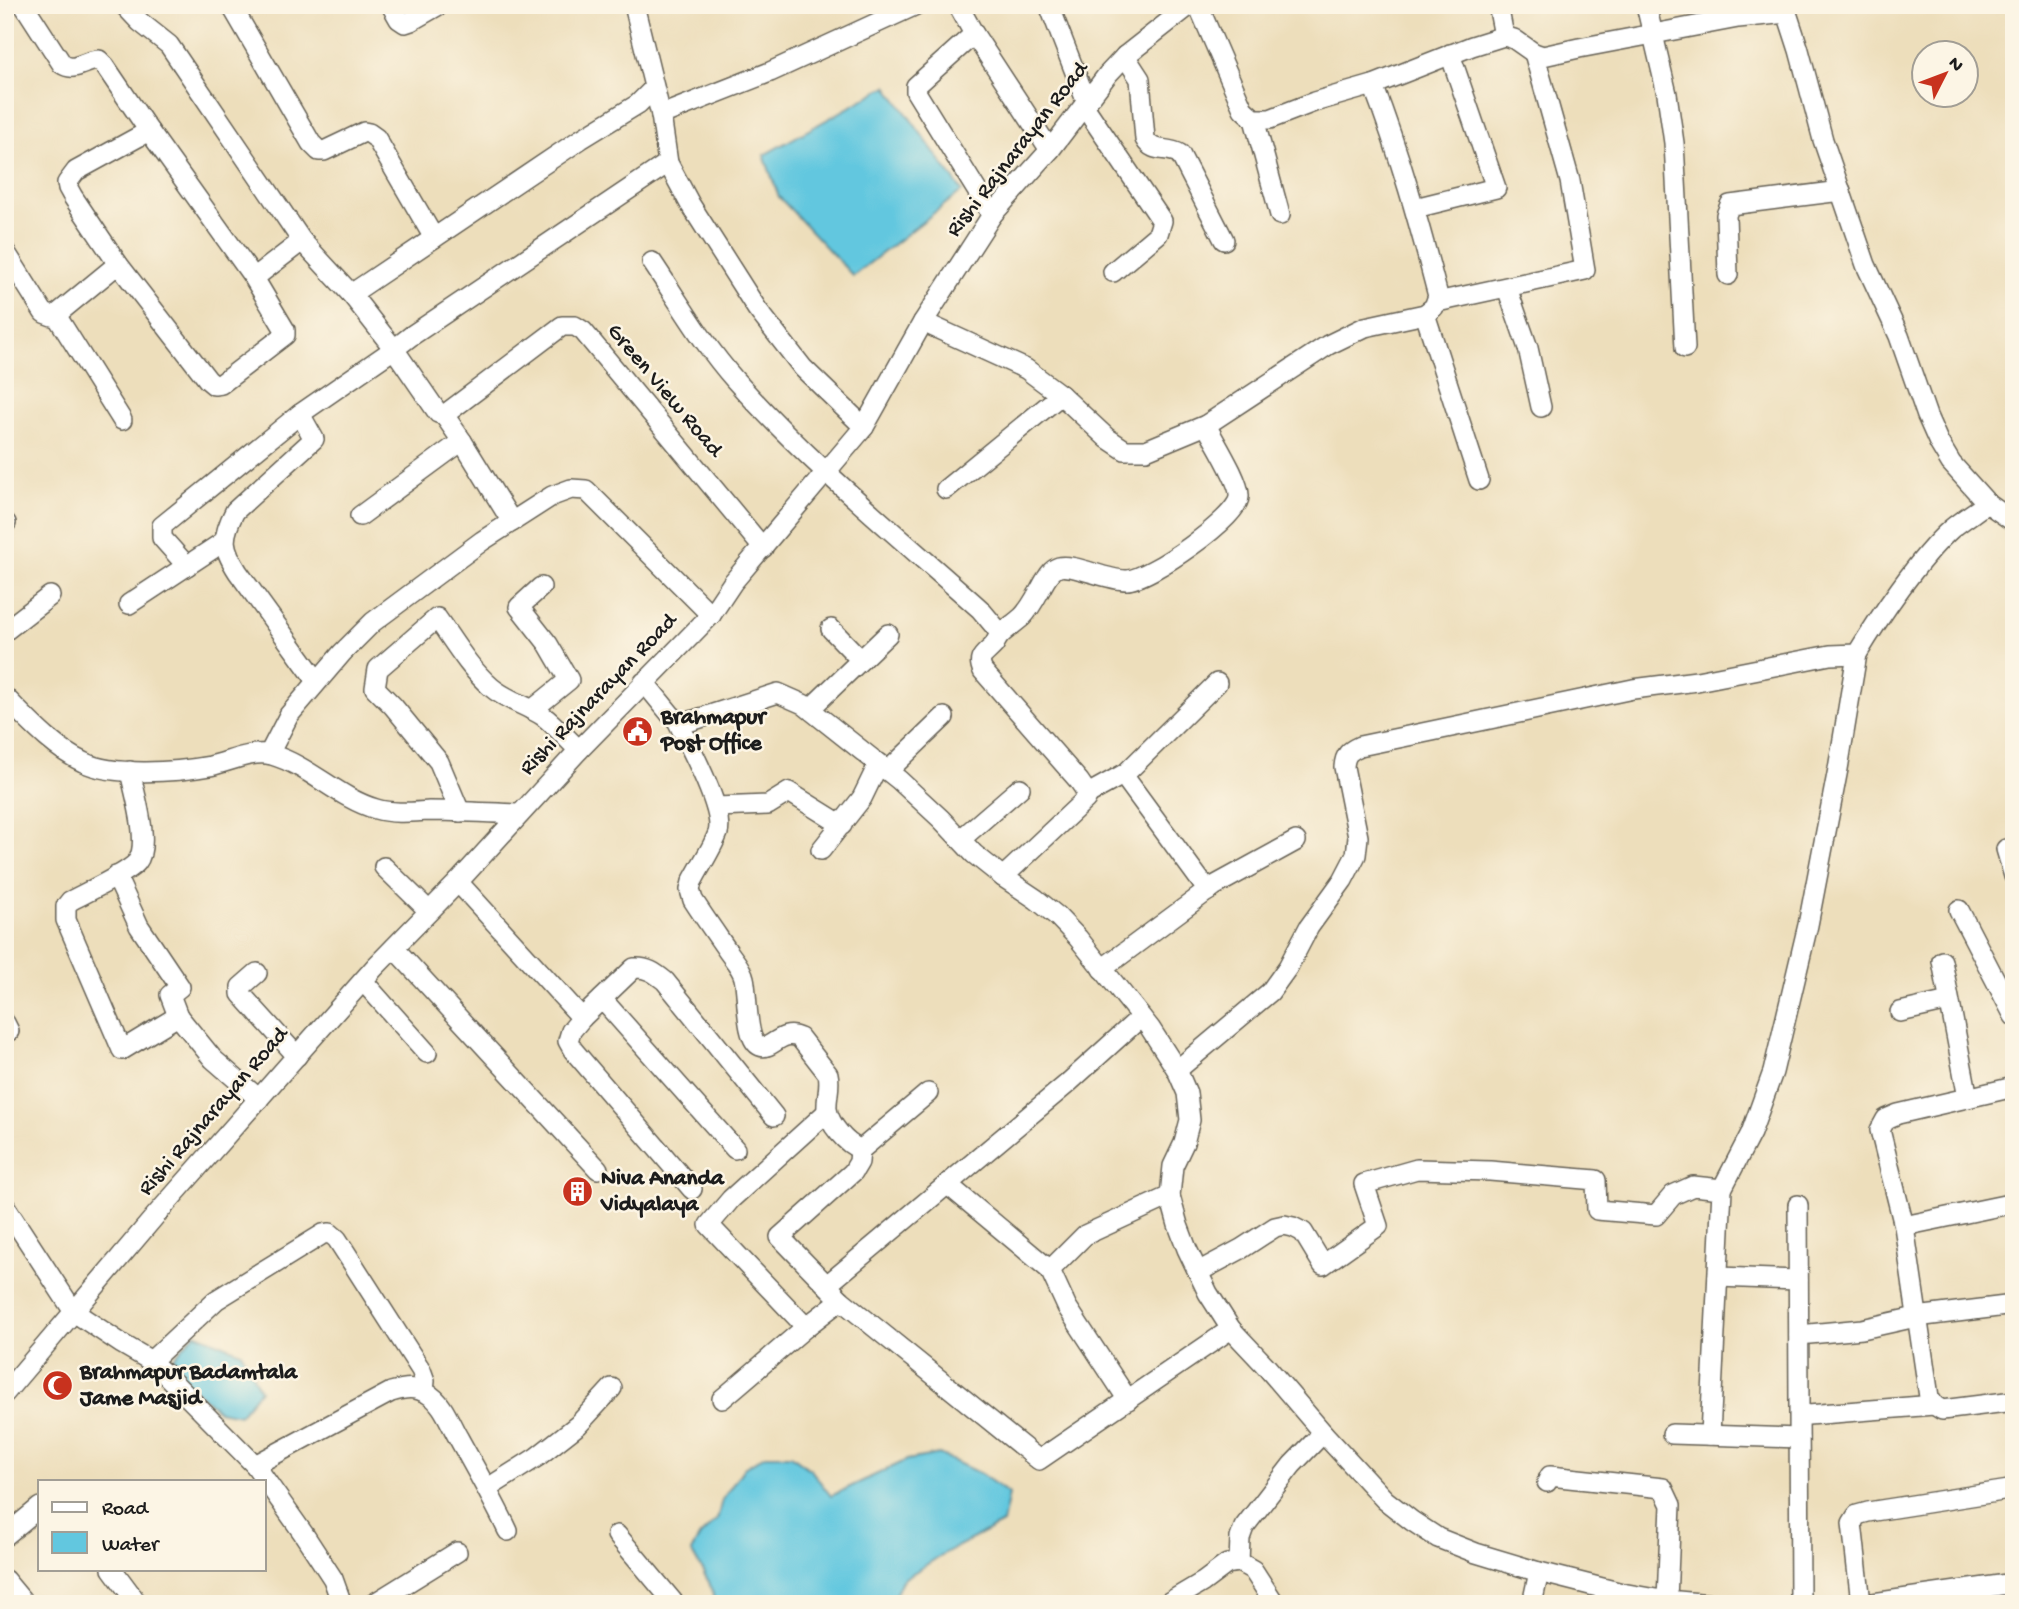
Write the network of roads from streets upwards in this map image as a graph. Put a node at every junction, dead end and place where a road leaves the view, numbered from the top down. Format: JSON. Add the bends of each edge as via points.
{"nodes":[{"id":1,"x":24,"y":5,"type":"edge"},
{"id":2,"x":124,"y":5,"type":"edge"},
{"id":3,"x":231,"y":5,"type":"edge"},
{"id":4,"x":391,"y":5,"type":"edge"},
{"id":5,"x":439,"y":5,"type":"edge"},
{"id":6,"x":634,"y":5,"type":"edge"},
{"id":7,"x":916,"y":5,"type":"edge"},
{"id":8,"x":958,"y":5,"type":"edge"},
{"id":9,"x":1049,"y":5,"type":"edge"},
{"id":10,"x":1190,"y":5,"type":"edge"},
{"id":11,"x":1198,"y":5,"type":"edge"},
{"id":12,"x":1498,"y":5,"type":"edge"},
{"id":13,"x":1646,"y":5,"type":"edge"},
{"id":14,"x":1785,"y":9,"type":"edge"},
{"id":15,"x":974,"y":34,"type":"junction"},
{"id":16,"x":1652,"y":34,"type":"junction"},
{"id":17,"x":1504,"y":36,"type":"junction"},
{"id":18,"x":1534,"y":53,"type":"junction"},
{"id":19,"x":1450,"y":54,"type":"junction"},
{"id":20,"x":1125,"y":56,"type":"junction"},
{"id":21,"x":1373,"y":85,"type":"junction"},
{"id":22,"x":654,"y":88,"type":"junction"},
{"id":23,"x":1085,"y":104,"type":"junction"},
{"id":24,"x":661,"y":115,"type":"junction"},
{"id":25,"x":1254,"y":119,"type":"junction"},
{"id":26,"x":149,"y":131,"type":"junction"},
{"id":27,"x":1050,"y":150,"type":"junction"},
{"id":28,"x":668,"y":163,"type":"junction"},
{"id":29,"x":1841,"y":191,"type":"junction"},
{"id":30,"x":1415,"y":208,"type":"junction"},
{"id":31,"x":992,"y":215,"type":"junction"},
{"id":32,"x":1280,"y":215,"type":"dead end"},
{"id":33,"x":434,"y":238,"type":"junction"},
{"id":34,"x":1224,"y":240,"type":"dead end"},
{"id":35,"x":302,"y":241,"type":"junction"},
{"id":36,"x":5,"y":251,"type":"edge"},
{"id":37,"x":652,"y":262,"type":"dead end"},
{"id":38,"x":118,"y":264,"type":"junction"},
{"id":39,"x":1113,"y":272,"type":"dead end"},
{"id":40,"x":1728,"y":275,"type":"dead end"},
{"id":41,"x":254,"y":278,"type":"junction"},
{"id":42,"x":1507,"y":288,"type":"junction"},
{"id":43,"x":351,"y":294,"type":"junction"},
{"id":44,"x":1431,"y":308,"type":"junction"},
{"id":45,"x":56,"y":315,"type":"junction"},
{"id":46,"x":923,"y":321,"type":"junction"},
{"id":47,"x":1685,"y":348,"type":"dead end"},
{"id":48,"x":394,"y":349,"type":"junction"},
{"id":49,"x":1061,"y":395,"type":"junction"},
{"id":50,"x":1541,"y":407,"type":"dead end"},
{"id":51,"x":300,"y":414,"type":"junction"},
{"id":52,"x":444,"y":415,"type":"junction"},
{"id":53,"x":121,"y":420,"type":"dead end"},
{"id":54,"x":1206,"y":425,"type":"junction"},
{"id":55,"x":864,"y":427,"type":"junction"},
{"id":56,"x":462,"y":441,"type":"junction"},
{"id":57,"x":826,"y":473,"type":"junction"},
{"id":58,"x":1479,"y":480,"type":"dead end"},
{"id":59,"x":946,"y":489,"type":"dead end"},
{"id":60,"x":1987,"y":503,"type":"junction"},
{"id":61,"x":360,"y":516,"type":"dead end"},
{"id":62,"x":512,"y":522,"type":"junction"},
{"id":63,"x":2014,"y":522,"type":"edge"},
{"id":64,"x":223,"y":542,"type":"junction"},
{"id":65,"x":763,"y":548,"type":"junction"},
{"id":66,"x":187,"y":566,"type":"junction"},
{"id":67,"x":541,"y":587,"type":"dead end"},
{"id":68,"x":50,"y":596,"type":"dead end"},
{"id":69,"x":129,"y":604,"type":"dead end"},
{"id":70,"x":710,"y":615,"type":"junction"},
{"id":71,"x":831,"y":629,"type":"dead end"},
{"id":72,"x":5,"y":631,"type":"edge"},
{"id":73,"x":1001,"y":634,"type":"junction"},
{"id":74,"x":888,"y":635,"type":"dead end"},
{"id":75,"x":1857,"y":654,"type":"junction"},
{"id":76,"x":861,"y":660,"type":"junction"},
{"id":77,"x":317,"y":681,"type":"junction"},
{"id":78,"x":644,"y":682,"type":"junction"},
{"id":79,"x":1217,"y":683,"type":"dead end"},
{"id":80,"x":5,"y":697,"type":"edge"},
{"id":81,"x":810,"y":709,"type":"junction"},
{"id":82,"x":532,"y":710,"type":"junction"},
{"id":83,"x":944,"y":717,"type":"dead end"},
{"id":84,"x":677,"y":720,"type":"junction"},
{"id":85,"x":579,"y":750,"type":"junction"},
{"id":86,"x":269,"y":754,"type":"junction"},
{"id":87,"x":883,"y":767,"type":"junction"},
{"id":88,"x":130,"y":771,"type":"junction"},
{"id":89,"x":1122,"y":775,"type":"junction"},
{"id":90,"x":1020,"y":788,"type":"dead end"},
{"id":91,"x":1088,"y":794,"type":"junction"},
{"id":92,"x":716,"y":807,"type":"junction"},
{"id":93,"x":460,"y":812,"type":"junction"},
{"id":94,"x":520,"y":814,"type":"junction"},
{"id":95,"x":842,"y":825,"type":"junction"},
{"id":96,"x":961,"y":839,"type":"junction"},
{"id":97,"x":1296,"y":841,"type":"dead end"},
{"id":98,"x":821,"y":849,"type":"dead end"},
{"id":99,"x":2006,"y":849,"type":"dead end"},
{"id":100,"x":384,"y":867,"type":"dead end"},
{"id":101,"x":116,"y":876,"type":"junction"},
{"id":102,"x":2014,"y":876,"type":"edge"},
{"id":103,"x":1003,"y":877,"type":"junction"},
{"id":104,"x":458,"y":882,"type":"junction"},
{"id":105,"x":1208,"y":891,"type":"junction"},
{"id":106,"x":1959,"y":910,"type":"dead end"},
{"id":107,"x":429,"y":911,"type":"junction"},
{"id":108,"x":394,"y":948,"type":"junction"},
{"id":109,"x":1942,"y":961,"type":"dead end"},
{"id":110,"x":1102,"y":969,"type":"junction"},
{"id":111,"x":257,"y":973,"type":"dead end"},
{"id":112,"x":363,"y":981,"type":"junction"},
{"id":113,"x":602,"y":999,"type":"junction"},
{"id":114,"x":1949,"y":1001,"type":"junction"},
{"id":115,"x":1900,"y":1012,"type":"dead end"},
{"id":116,"x":178,"y":1016,"type":"junction"},
{"id":117,"x":2014,"y":1016,"type":"edge"},
{"id":118,"x":1140,"y":1017,"type":"junction"},
{"id":119,"x":582,"y":1018,"type":"junction"},
{"id":120,"x":427,"y":1053,"type":"dead end"},
{"id":121,"x":296,"y":1056,"type":"junction"},
{"id":122,"x":1177,"y":1070,"type":"junction"},
{"id":123,"x":2014,"y":1087,"type":"edge"},
{"id":124,"x":928,"y":1093,"type":"dead end"},
{"id":125,"x":258,"y":1098,"type":"junction"},
{"id":126,"x":1968,"y":1098,"type":"junction"},
{"id":127,"x":827,"y":1112,"type":"junction"},
{"id":128,"x":774,"y":1116,"type":"dead end"},
{"id":129,"x":734,"y":1149,"type":"dead end"},
{"id":130,"x":860,"y":1149,"type":"junction"},
{"id":131,"x":598,"y":1169,"type":"dead end"},
{"id":132,"x":947,"y":1184,"type":"junction"},
{"id":133,"x":692,"y":1189,"type":"dead end"},
{"id":134,"x":1723,"y":1189,"type":"junction"},
{"id":135,"x":1170,"y":1196,"type":"junction"},
{"id":136,"x":2014,"y":1203,"type":"edge"},
{"id":137,"x":1798,"y":1205,"type":"dead end"},
{"id":138,"x":5,"y":1206,"type":"edge"},
{"id":139,"x":1904,"y":1226,"type":"junction"},
{"id":140,"x":1050,"y":1270,"type":"junction"},
{"id":141,"x":1198,"y":1272,"type":"junction"},
{"id":142,"x":1718,"y":1277,"type":"junction"},
{"id":143,"x":1798,"y":1280,"type":"junction"},
{"id":144,"x":827,"y":1285,"type":"junction"},
{"id":145,"x":841,"y":1300,"type":"junction"},
{"id":146,"x":2014,"y":1305,"type":"edge"},
{"id":147,"x":74,"y":1312,"type":"junction"},
{"id":148,"x":1916,"y":1317,"type":"junction"},
{"id":149,"x":806,"y":1327,"type":"junction"},
{"id":150,"x":1231,"y":1329,"type":"junction"},
{"id":151,"x":1799,"y":1335,"type":"junction"},
{"id":152,"x":150,"y":1362,"type":"junction"},
{"id":153,"x":612,"y":1388,"type":"dead end"},
{"id":154,"x":424,"y":1392,"type":"junction"},
{"id":155,"x":5,"y":1393,"type":"edge"},
{"id":156,"x":722,"y":1399,"type":"dead end"},
{"id":157,"x":1128,"y":1400,"type":"junction"},
{"id":158,"x":2014,"y":1401,"type":"edge"},
{"id":159,"x":1934,"y":1405,"type":"junction"},
{"id":160,"x":1808,"y":1415,"type":"dead end"},
{"id":161,"x":1322,"y":1433,"type":"junction"},
{"id":162,"x":1672,"y":1434,"type":"dead end"},
{"id":163,"x":1710,"y":1435,"type":"junction"},
{"id":164,"x":1799,"y":1438,"type":"junction"},
{"id":165,"x":255,"y":1465,"type":"junction"},
{"id":166,"x":262,"y":1480,"type":"edge"},
{"id":167,"x":1547,"y":1482,"type":"dead end"},
{"id":168,"x":488,"y":1488,"type":"junction"},
{"id":169,"x":2009,"y":1490,"type":"dead end"},
{"id":170,"x":268,"y":1491,"type":"edge"},
{"id":171,"x":38,"y":1509,"type":"edge"},
{"id":172,"x":508,"y":1531,"type":"dead end"},
{"id":173,"x":617,"y":1535,"type":"dead end"},
{"id":174,"x":5,"y":1536,"type":"edge"},
{"id":175,"x":457,"y":1552,"type":"dead end"},
{"id":176,"x":1239,"y":1562,"type":"junction"},
{"id":177,"x":113,"y":1570,"type":"edge"},
{"id":178,"x":1539,"y":1572,"type":"junction"},
{"id":179,"x":5,"y":1580,"type":"edge"},
{"id":180,"x":2014,"y":1583,"type":"edge"},
{"id":181,"x":1667,"y":1600,"type":"junction"},
{"id":182,"x":1861,"y":1603,"type":"edge"},
{"id":183,"x":1873,"y":1603,"type":"edge"},
{"id":184,"x":25,"y":1604,"type":"edge"},
{"id":185,"x":138,"y":1604,"type":"edge"},
{"id":186,"x":342,"y":1604,"type":"edge"},
{"id":187,"x":373,"y":1604,"type":"edge"},
{"id":188,"x":675,"y":1604,"type":"edge"},
{"id":189,"x":1166,"y":1604,"type":"edge"},
{"id":190,"x":1275,"y":1604,"type":"edge"},
{"id":191,"x":1532,"y":1604,"type":"edge"},
{"id":192,"x":1711,"y":1604,"type":"edge"},
{"id":193,"x":1800,"y":1604,"type":"edge"},
{"id":194,"x":1850,"y":1604,"type":"edge"}],
"edges":[{"from":1,"to":26,"type":"street","via":[[62,64],[73,68],[99,60]]},
{"from":2,"to":35,"type":"street","via":[[169,45]]},
{"from":3,"to":33,"type":"street","via":[[311,144],[324,151],[363,132],[376,138]]},
{"from":4,"to":5,"type":"street","via":[[405,23]]},
{"from":6,"to":22,"type":"street"},
{"from":7,"to":24,"type":"street","via":[[770,72]]},
{"from":8,"to":15,"type":"street"},
{"from":9,"to":23,"type":"street"},
{"from":10,"to":20,"type":"street","name":"Rishi Rajnarayan Road"},
{"from":11,"to":25,"type":"street","via":[[1243,108]]},
{"from":12,"to":17,"type":"street"},
{"from":13,"to":16,"type":"street"},
{"from":14,"to":16,"type":"street"},
{"from":14,"to":29,"type":"street"},
{"from":15,"to":27,"type":"street"},
{"from":15,"to":31,"type":"street","via":[[916,86],[916,92]]},
{"from":16,"to":18,"type":"street","via":[[1543,56]]},
{"from":16,"to":47,"type":"street","via":[[1674,143]]},
{"from":17,"to":18,"type":"street"},
{"from":17,"to":19,"type":"street"},
{"from":18,"to":42,"type":"street","via":[[1570,181],[1585,270]]},
{"from":19,"to":21,"type":"street"},
{"from":19,"to":30,"type":"street","via":[[1496,188]]},
{"from":20,"to":23,"type":"street","name":"Rishi Rajnarayan Road"},
{"from":20,"to":34,"type":"street","via":[[1140,79],[1148,146],[1180,154]]},
{"from":21,"to":25,"type":"street","via":[[1270,119]]},
{"from":21,"to":30,"type":"street"},
{"from":22,"to":24,"type":"street"},
{"from":22,"to":33,"type":"street","via":[[638,104]]},
{"from":23,"to":27,"type":"street","name":"Rishi Rajnarayan Road"},
{"from":23,"to":39,"type":"street","via":[[1162,220],[1158,234]]},
{"from":24,"to":28,"type":"street"},
{"from":25,"to":32,"type":"street"},
{"from":26,"to":38,"type":"street","via":[[76,172],[67,183]]},
{"from":26,"to":41,"type":"street"},
{"from":27,"to":31,"type":"street","name":"Rishi Rajnarayan Road"},
{"from":28,"to":48,"type":"street"},
{"from":28,"to":55,"type":"street","via":[[757,309],[803,368]]},
{"from":29,"to":40,"type":"street","via":[[1730,205],[1726,215]]},
{"from":29,"to":60,"type":"street","via":[[1866,265],[1899,336],[1939,443]]},
{"from":30,"to":44,"type":"street","via":[[1438,296]]},
{"from":31,"to":46,"type":"street","name":"Rishi Rajnarayan Road"},
{"from":33,"to":43,"type":"street"},
{"from":35,"to":41,"type":"street"},
{"from":35,"to":43,"type":"street"},
{"from":36,"to":45,"type":"street","via":[[44,313]]},
{"from":37,"to":57,"type":"street","via":[[735,379]]},
{"from":38,"to":41,"type":"street","via":[[215,385],[285,335]]},
{"from":38,"to":45,"type":"street"},
{"from":42,"to":44,"type":"street"},
{"from":42,"to":50,"type":"street","via":[[1528,348]]},
{"from":43,"to":48,"type":"street"},
{"from":44,"to":54,"type":"street","via":[[1365,327],[1328,345]]},
{"from":44,"to":58,"type":"street"},
{"from":45,"to":53,"type":"street"},
{"from":46,"to":49,"type":"street","via":[[1026,369]]},
{"from":46,"to":55,"type":"street","name":"Rishi Rajnarayan Road"},
{"from":48,"to":51,"type":"street"},
{"from":48,"to":52,"type":"street","via":[[438,413]]},
{"from":49,"to":54,"type":"street","via":[[1125,450],[1146,450]]},
{"from":49,"to":59,"type":"street"},
{"from":51,"to":64,"type":"street","via":[[314,439],[235,511]]},
{"from":51,"to":66,"type":"street","via":[[162,526],[162,538]]},
{"from":52,"to":56,"type":"street"},
{"from":52,"to":65,"type":"street","name":"Green View Road","via":[[562,326],[575,326]]},
{"from":54,"to":73,"type":"street","via":[[1236,483],[1240,497],[1235,509],[1143,576],[1110,579],[1058,567],[1022,616]]},
{"from":55,"to":57,"type":"street","name":"Rishi Rajnarayan Road"},
{"from":56,"to":61,"type":"street"},
{"from":56,"to":62,"type":"street"},
{"from":57,"to":65,"type":"street","name":"Rishi Rajnarayan Road"},
{"from":57,"to":73,"type":"street","via":[[980,609]]},
{"from":60,"to":63,"type":"street"},
{"from":60,"to":75,"type":"street","via":[[1951,529],[1918,566]]},
{"from":62,"to":70,"type":"street","via":[[552,496],[571,489],[586,490]]},
{"from":62,"to":77,"type":"street","via":[[373,622]]},
{"from":64,"to":66,"type":"street"},
{"from":64,"to":77,"type":"street","via":[[238,572]]},
{"from":65,"to":70,"type":"street","name":"Rishi Rajnarayan Road"},
{"from":66,"to":69,"type":"street"},
{"from":67,"to":82,"type":"street","via":[[519,607],[569,680]]},
{"from":68,"to":72,"type":"street"},
{"from":70,"to":78,"type":"street","name":"Rishi Rajnarayan Road"},
{"from":71,"to":76,"type":"street"},
{"from":73,"to":91,"type":"street","via":[[979,664]]},
{"from":74,"to":76,"type":"street"},
{"from":75,"to":122,"type":"street","via":[[1633,689],[1350,751],[1345,766],[1358,837],[1356,855],[1343,880],[1270,992]]},
{"from":75,"to":134,"type":"street","via":[[1808,925],[1773,1072],[1751,1133]]},
{"from":76,"to":81,"type":"street"},
{"from":77,"to":86,"type":"street","via":[[289,715]]},
{"from":78,"to":84,"type":"street"},
{"from":78,"to":85,"type":"street","name":"Rishi Rajnarayan Road"},
{"from":79,"to":89,"type":"street"},
{"from":80,"to":88,"type":"street","via":[[60,748],[85,764]]},
{"from":81,"to":84,"type":"street","via":[[778,693],[688,722]]},
{"from":81,"to":87,"type":"street"},
{"from":82,"to":85,"type":"street"},
{"from":82,"to":93,"type":"street","via":[[489,685],[437,618],[377,669],[375,688],[439,762]]},
{"from":83,"to":87,"type":"street"},
{"from":84,"to":92,"type":"street"},
{"from":85,"to":94,"type":"street","name":"Rishi Rajnarayan Road"},
{"from":86,"to":88,"type":"street","via":[[187,770]]},
{"from":86,"to":93,"type":"street","via":[[376,809]]},
{"from":87,"to":95,"type":"street"},
{"from":87,"to":96,"type":"street"},
{"from":88,"to":101,"type":"street","via":[[142,850],[137,862]]},
{"from":89,"to":91,"type":"street"},
{"from":89,"to":105,"type":"street"},
{"from":90,"to":96,"type":"street"},
{"from":91,"to":103,"type":"street"},
{"from":92,"to":95,"type":"street","via":[[768,805],[789,792]]},
{"from":92,"to":127,"type":"street","via":[[718,832],[692,882],[693,901],[742,972],[749,1029],[755,1041],[765,1046],[786,1035],[800,1038],[828,1074]]},
{"from":93,"to":94,"type":"street"},
{"from":94,"to":104,"type":"street","name":"Rishi Rajnarayan Road"},
{"from":95,"to":98,"type":"street"},
{"from":96,"to":103,"type":"street"},
{"from":97,"to":105,"type":"street"},
{"from":99,"to":102,"type":"street"},
{"from":100,"to":107,"type":"street"},
{"from":101,"to":116,"type":"street","via":[[139,926],[180,988],[170,995]]},
{"from":101,"to":116,"type":"street","via":[[71,901],[65,911],[122,1050]]},
{"from":103,"to":110,"type":"street","via":[[1057,916]]},
{"from":104,"to":107,"type":"street","name":"Rishi Rajnarayan Road"},
{"from":104,"to":119,"type":"street"},
{"from":105,"to":110,"type":"street"},
{"from":106,"to":117,"type":"street"},
{"from":107,"to":108,"type":"street","name":"Rishi Rajnarayan Road"},
{"from":108,"to":112,"type":"street","name":"Rishi Rajnarayan Road"},
{"from":108,"to":131,"type":"street"},
{"from":109,"to":114,"type":"street"},
{"from":110,"to":118,"type":"street"},
{"from":111,"to":121,"type":"street","via":[[241,987],[241,994]]},
{"from":112,"to":120,"type":"street"},
{"from":112,"to":121,"type":"street","name":"Rishi Rajnarayan Road"},
{"from":113,"to":119,"type":"street"},
{"from":113,"to":128,"type":"street","via":[[634,968],[653,972]]},
{"from":113,"to":129,"type":"street"},
{"from":114,"to":115,"type":"street"},
{"from":114,"to":126,"type":"street"},
{"from":116,"to":125,"type":"street","via":[[213,1059]]},
{"from":118,"to":122,"type":"street"},
{"from":118,"to":132,"type":"street"},
{"from":119,"to":133,"type":"street","via":[[568,1041],[573,1050]]},
{"from":121,"to":125,"type":"street","name":"Rishi Rajnarayan Road"},
{"from":122,"to":135,"type":"street","via":[[1190,1120],[1173,1166]]},
{"from":123,"to":126,"type":"street"},
{"from":124,"to":130,"type":"street"},
{"from":125,"to":147,"type":"street","name":"Rishi Rajnarayan Road"},
{"from":126,"to":139,"type":"street","via":[[1898,1114],[1886,1119],[1880,1130]]},
{"from":127,"to":130,"type":"street","via":[[844,1139]]},
{"from":127,"to":149,"type":"street","via":[[731,1199],[709,1225]]},
{"from":130,"to":144,"type":"street","via":[[853,1172],[780,1237]]},
{"from":132,"to":140,"type":"street"},
{"from":132,"to":144,"type":"street"},
{"from":134,"to":141,"type":"street","via":[[1693,1186],[1673,1195],[1657,1215],[1597,1210],[1596,1180],[1417,1169],[1364,1184],[1378,1226],[1323,1265],[1303,1232],[1284,1225]]},
{"from":134,"to":142,"type":"street"},
{"from":135,"to":140,"type":"street","via":[[1085,1235]]},
{"from":135,"to":141,"type":"street"},
{"from":136,"to":139,"type":"street"},
{"from":137,"to":143,"type":"street"},
{"from":138,"to":147,"type":"street"},
{"from":139,"to":148,"type":"street"},
{"from":140,"to":157,"type":"street","via":[[1067,1307]]},
{"from":141,"to":150,"type":"street"},
{"from":142,"to":143,"type":"street"},
{"from":142,"to":163,"type":"street"},
{"from":143,"to":151,"type":"street"},
{"from":144,"to":145,"type":"street"},
{"from":145,"to":149,"type":"street"},
{"from":145,"to":157,"type":"street","via":[[1039,1460]]},
{"from":146,"to":148,"type":"street"},
{"from":147,"to":152,"type":"street"},
{"from":147,"to":155,"type":"street","name":"Rishi Rajnarayan Road"},
{"from":148,"to":151,"type":"street","via":[[1862,1329]]},
{"from":148,"to":159,"type":"street"},
{"from":149,"to":156,"type":"street"},
{"from":150,"to":157,"type":"street"},
{"from":150,"to":161,"type":"street"},
{"from":151,"to":164,"type":"street"},
{"from":152,"to":154,"type":"street","via":[[216,1300],[330,1233],[421,1370]]},
{"from":152,"to":165,"type":"street"},
{"from":153,"to":168,"type":"street","via":[[578,1425]]},
{"from":154,"to":165,"type":"street","via":[[407,1387],[391,1391]]},
{"from":154,"to":168,"type":"street","via":[[442,1408]]},
{"from":158,"to":159,"type":"street","via":[[1942,1410]]},
{"from":159,"to":160,"type":"street"},
{"from":161,"to":176,"type":"street","via":[[1244,1527]]},
{"from":161,"to":178,"type":"street","via":[[1385,1500],[1438,1538]]},
{"from":162,"to":163,"type":"street"},
{"from":163,"to":164,"type":"street"},
{"from":164,"to":193,"type":"street"},
{"from":165,"to":166,"type":"street"},
{"from":167,"to":181,"type":"street","via":[[1550,1476],[1663,1488],[1671,1505]]},
{"from":168,"to":172,"type":"street"},
{"from":169,"to":182,"type":"street","via":[[1857,1515],[1852,1523]]},
{"from":170,"to":186,"type":"street","via":[[333,1579]]},
{"from":171,"to":174,"type":"street"},
{"from":173,"to":188,"type":"street"},
{"from":175,"to":187,"type":"street"},
{"from":176,"to":189,"type":"street","via":[[1227,1564]]},
{"from":176,"to":190,"type":"street","via":[[1253,1570]]},
{"from":177,"to":185,"type":"street"},
{"from":178,"to":181,"type":"street"},
{"from":178,"to":191,"type":"street"},
{"from":179,"to":184,"type":"street"},
{"from":180,"to":183,"type":"street"},
{"from":181,"to":192,"type":"street"},
{"from":182,"to":183,"type":"street"},
{"from":182,"to":194,"type":"street"}]}
